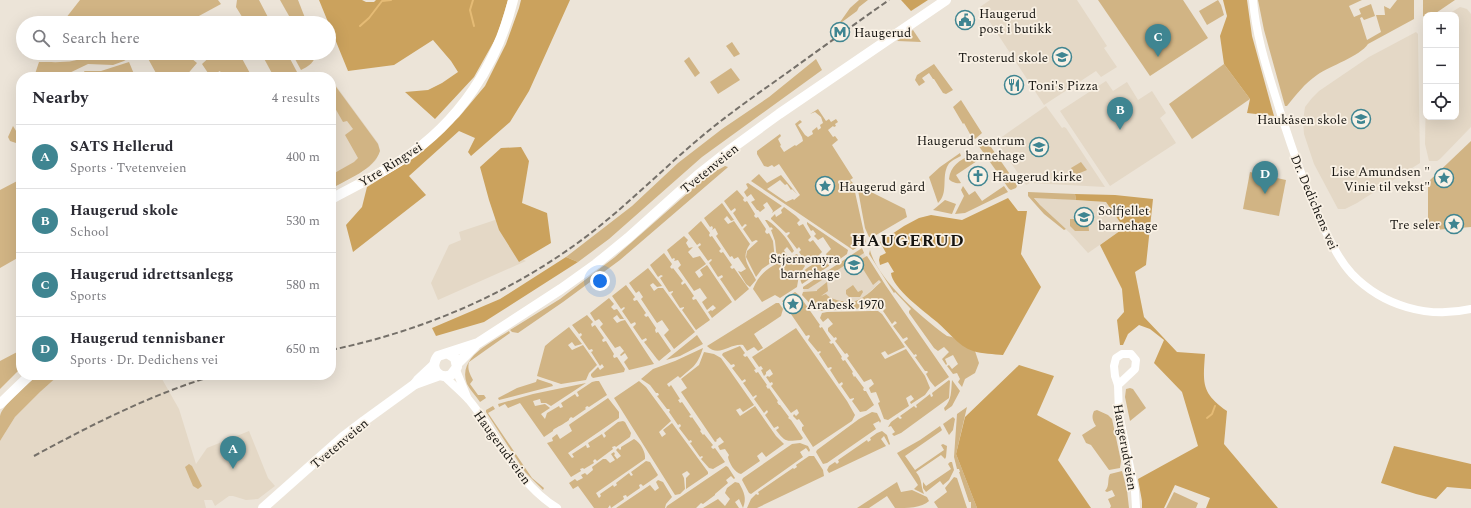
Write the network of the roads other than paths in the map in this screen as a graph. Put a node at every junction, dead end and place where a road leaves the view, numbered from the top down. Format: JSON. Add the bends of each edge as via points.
{"nodes":[{"id":1,"x":514,"y":0,"type":"edge"},
{"id":2,"x":946,"y":0,"type":"edge"},
{"id":3,"x":1253,"y":0,"type":"edge"},
{"id":4,"x":336,"y":196,"type":"edge"},
{"id":5,"x":1471,"y":310,"type":"edge"},
{"id":6,"x":478,"y":343,"type":"junction"},
{"id":7,"x":446,"y":353,"type":"junction"},
{"id":8,"x":434,"y":365,"type":"junction"},
{"id":9,"x":456,"y":367,"type":"junction"},
{"id":10,"x":442,"y":376,"type":"junction"},
{"id":11,"x":16,"y":379,"type":"edge"},
{"id":12,"x":25,"y":380,"type":"edge"},
{"id":13,"x":415,"y":384,"type":"junction"},
{"id":14,"x":1118,"y":385,"type":"dead end"},
{"id":15,"x":0,"y":395,"type":"edge"},
{"id":16,"x":468,"y":399,"type":"junction"},
{"id":17,"x":0,"y":404,"type":"edge"},
{"id":18,"x":261,"y":507,"type":"edge"},
{"id":19,"x":557,"y":508,"type":"edge"},
{"id":20,"x":1136,"y":508,"type":"edge"}],
"edges":[{"from":1,"to":4,"type":"main road","name":"Ytre Ringvei","via":[[505,30],[489,65],[472,93],[447,123],[402,159]]},
{"from":2,"to":6,"type":"main road","name":"Tvetenveien","via":[[747,137],[703,171],[596,264]]},
{"from":3,"to":5,"type":"street","name":"Dr. Dedichens vei","via":[[1260,44],[1288,137],[1315,208],[1340,258],[1365,286],[1403,306],[1436,313]]},
{"from":6,"to":7,"type":"main road","name":"Tvetenveien"},
{"from":6,"to":9,"type":"main road","name":"Tvetenveien"},
{"from":7,"to":8,"type":"main road","name":"Tvetenveien","via":[[438,356]]},
{"from":7,"to":9,"type":"main road","via":[[452,356]]},
{"from":8,"to":10,"type":"main road","via":[[435,370]]},
{"from":8,"to":13,"type":"main road","name":"Tvetenveien"},
{"from":9,"to":10,"type":"main road","name":"Tvetenveien","via":[[451,375]]},
{"from":9,"to":16,"type":"street","name":"Haugerudveien"},
{"from":10,"to":13,"type":"main road","name":"Tvetenveien"},
{"from":10,"to":16,"type":"street","name":"Haugerudveien"},
{"from":11,"to":15,"type":"main road"},
{"from":12,"to":17,"type":"main road"},
{"from":13,"to":18,"type":"main road","name":"Tvetenveien","via":[[353,429]]},
{"from":14,"to":20,"type":"street","name":"Haugerudveien","via":[[1119,414]]},
{"from":16,"to":19,"type":"street","name":"Haugerudveien","via":[[519,473],[533,489]]}]}
